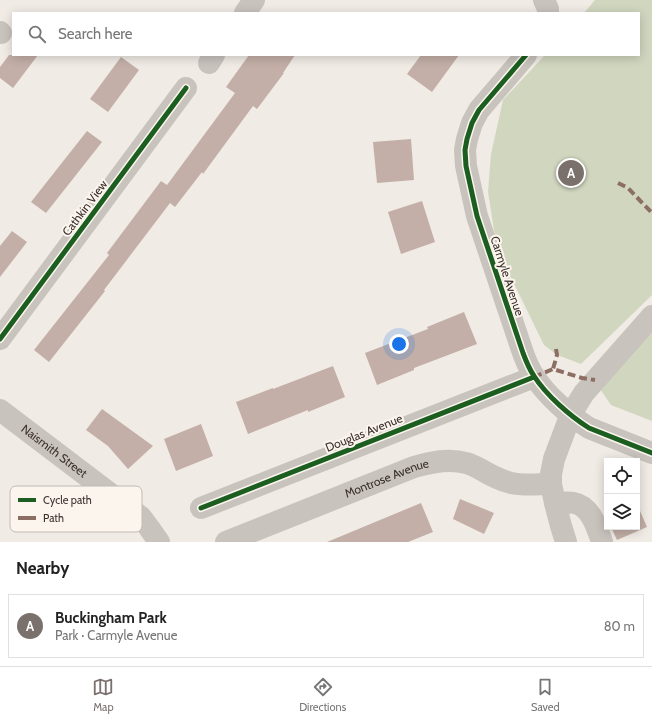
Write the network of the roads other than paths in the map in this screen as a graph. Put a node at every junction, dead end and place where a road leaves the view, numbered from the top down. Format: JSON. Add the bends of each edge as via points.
{"nodes":[{"id":1,"x":254,"y":0,"type":"edge"},
{"id":2,"x":544,"y":0,"type":"edge"},
{"id":3,"x":246,"y":12,"type":"edge"},
{"id":4,"x":548,"y":12,"type":"edge"},
{"id":5,"x":525,"y":56,"type":"edge"},
{"id":6,"x":186,"y":88,"type":"dead end"},
{"id":7,"x":652,"y":316,"type":"edge"},
{"id":8,"x":0,"y":339,"type":"edge"},
{"id":9,"x":534,"y":377,"type":"junction"},
{"id":10,"x":0,"y":410,"type":"edge"},
{"id":11,"x":571,"y":414,"type":"junction"},
{"id":12,"x":652,"y":453,"type":"edge"},
{"id":13,"x":100,"y":486,"type":"edge"},
{"id":14,"x":553,"y":494,"type":"junction"},
{"id":15,"x":201,"y":508,"type":"dead end"},
{"id":16,"x":142,"y":518,"type":"edge"},
{"id":17,"x":159,"y":542,"type":"edge"},
{"id":18,"x":226,"y":542,"type":"edge"},
{"id":19,"x":566,"y":542,"type":"edge"},
{"id":20,"x":602,"y":542,"type":"edge"}],
"edges":[{"from":1,"to":3,"type":"street"},
{"from":2,"to":4,"type":"street"},
{"from":5,"to":9,"type":"street","name":"Carmyle Avenue","via":[[479,110],[465,150],[477,216],[523,353]]},
{"from":6,"to":8,"type":"street","name":"Cathkin View"},
{"from":7,"to":11,"type":"street","via":[[584,393]]},
{"from":9,"to":11,"type":"street","name":"Carmyle Avenue","via":[[550,396]]},
{"from":9,"to":15,"type":"street","name":"Douglas Avenue"},
{"from":10,"to":13,"type":"street","name":"Naismith Street"},
{"from":11,"to":12,"type":"street","name":"Carmyle Avenue","via":[[589,428]]},
{"from":11,"to":14,"type":"street","via":[[554,460],[551,474]]},
{"from":14,"to":18,"type":"street","name":"Montrose Avenue","via":[[531,485],[500,479],[467,463],[429,462]]},
{"from":14,"to":19,"type":"street"},
{"from":14,"to":20,"type":"street","name":"Montrose Avenue","via":[[587,511]]},
{"from":16,"to":17,"type":"street","name":"Naismith Street"}]}
